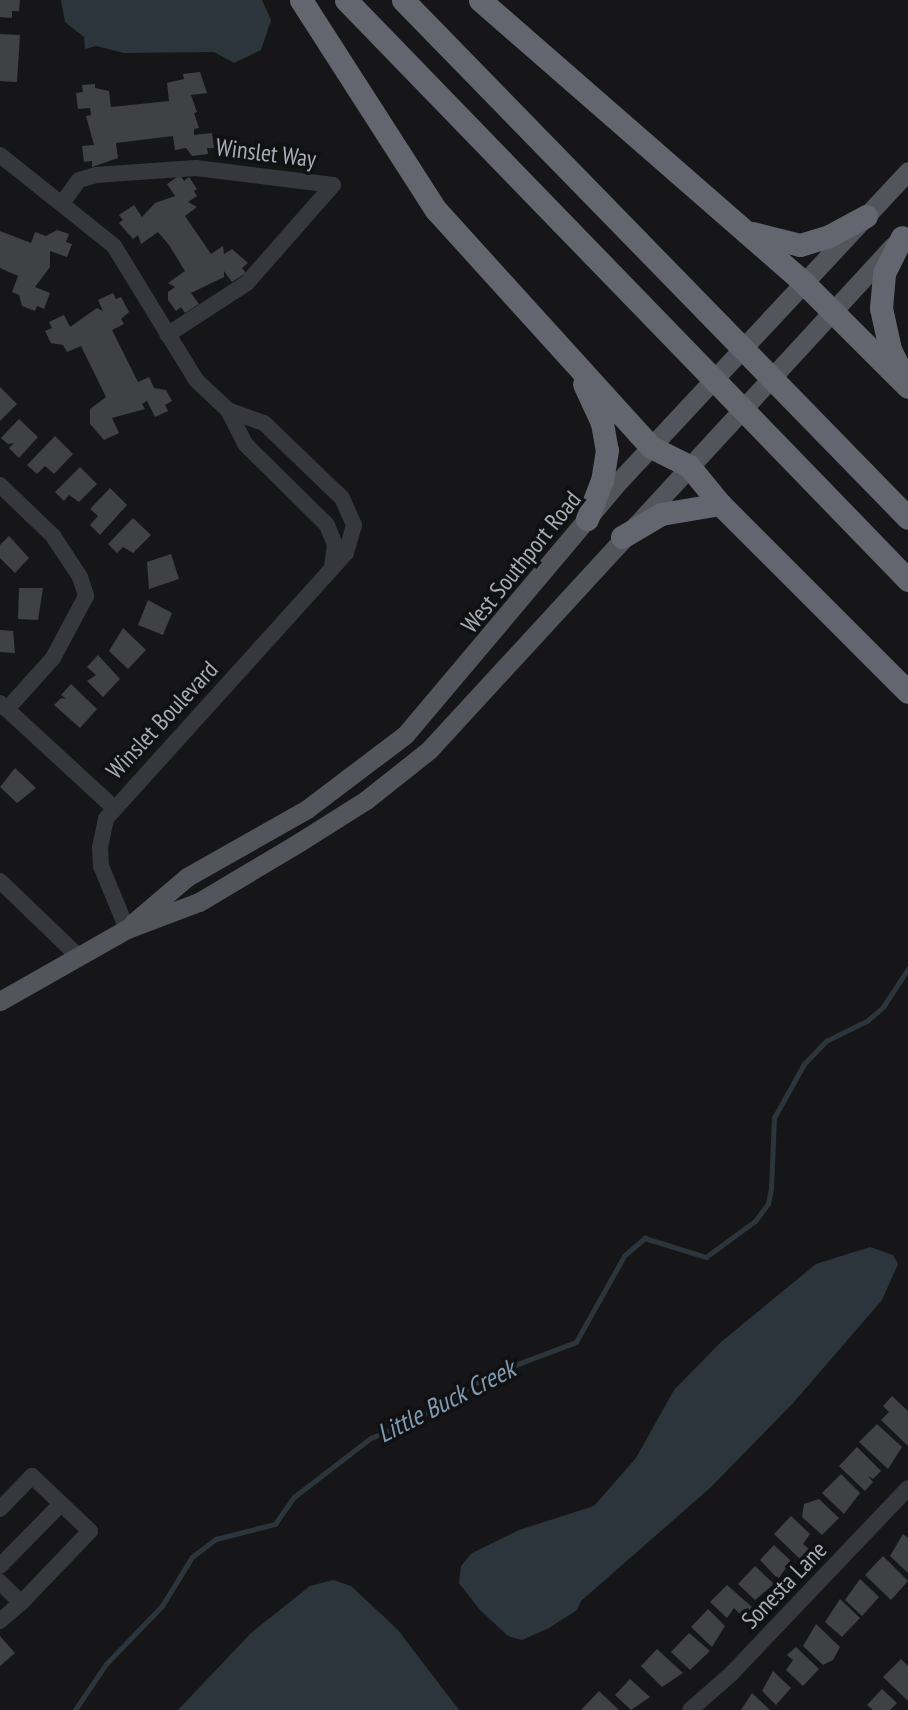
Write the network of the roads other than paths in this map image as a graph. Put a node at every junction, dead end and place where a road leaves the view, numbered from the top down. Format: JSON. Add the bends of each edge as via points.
{"nodes":[{"id":1,"x":301,"y":0,"type":"edge"},
{"id":2,"x":346,"y":0,"type":"edge"},
{"id":3,"x":403,"y":0,"type":"edge"},
{"id":4,"x":480,"y":0,"type":"edge"},
{"id":5,"x":0,"y":155,"type":"edge"},
{"id":6,"x":908,"y":172,"type":"edge"},
{"id":7,"x":63,"y":202,"type":"junction"},
{"id":8,"x":866,"y":216,"type":"junction"},
{"id":9,"x":730,"y":220,"type":"junction"},
{"id":10,"x":905,"y":233,"type":"edge"},
{"id":11,"x":803,"y":282,"type":"junction"},
{"id":12,"x":833,"y":310,"type":"junction"},
{"id":13,"x":167,"y":335,"type":"junction"},
{"id":14,"x":567,"y":354,"type":"junction"},
{"id":15,"x":908,"y":385,"type":"edge"},
{"id":16,"x":228,"y":410,"type":"junction"},
{"id":17,"x":651,"y":447,"type":"junction"},
{"id":18,"x":689,"y":466,"type":"junction"},
{"id":19,"x":0,"y":485,"type":"edge"},
{"id":20,"x":720,"y":503,"type":"junction"},
{"id":21,"x":587,"y":519,"type":"junction"},
{"id":22,"x":908,"y":519,"type":"edge"},
{"id":23,"x":622,"y":537,"type":"junction"},
{"id":24,"x":332,"y":569,"type":"junction"},
{"id":25,"x":908,"y":580,"type":"edge"},
{"id":26,"x":908,"y":692,"type":"edge"},
{"id":27,"x":3,"y":706,"type":"edge"},
{"id":28,"x":113,"y":807,"type":"junction"},
{"id":29,"x":0,"y":881,"type":"edge"},
{"id":30,"x":127,"y":929,"type":"junction"},
{"id":31,"x":78,"y":956,"type":"junction"},
{"id":32,"x":0,"y":1000,"type":"edge"},
{"id":33,"x":908,"y":1488,"type":"edge"},
{"id":34,"x":61,"y":1504,"type":"junction"},
{"id":35,"x":0,"y":1509,"type":"edge"},
{"id":36,"x":0,"y":1566,"type":"edge"},
{"id":37,"x":0,"y":1582,"type":"edge"},
{"id":38,"x":21,"y":1603,"type":"junction"},
{"id":39,"x":0,"y":1621,"type":"edge"},
{"id":40,"x":690,"y":1710,"type":"edge"}],
"edges":[{"from":1,"to":14,"type":"highway","via":[[436,210]]},
{"from":2,"to":25,"type":"highway"},
{"from":3,"to":22,"type":"highway"},
{"from":4,"to":9,"type":"highway"},
{"from":5,"to":7,"type":"street","name":"Winslet Boulevard"},
{"from":6,"to":8,"type":"main road","name":"West Southport Road"},
{"from":7,"to":13,"type":"street","name":"Winslet Boulevard","via":[[114,246]]},
{"from":7,"to":13,"type":"street","name":"Winslet Way","via":[[79,180],[96,175],[195,168],[333,185],[247,283]]},
{"from":8,"to":9,"type":"highway","via":[[800,245],[767,240]]},
{"from":8,"to":11,"type":"main road","name":"West Southport Road"},
{"from":9,"to":11,"type":"highway"},
{"from":10,"to":12,"type":"main road","name":"West Southport Road"},
{"from":10,"to":15,"type":"highway","via":[[884,273],[881,308],[890,349]]},
{"from":11,"to":12,"type":"highway"},
{"from":11,"to":17,"type":"main road","name":"West Southport Road"},
{"from":12,"to":15,"type":"highway"},
{"from":12,"to":18,"type":"main road","name":"West Southport Road"},
{"from":13,"to":16,"type":"street","name":"Winslet Boulevard","via":[[189,372]]},
{"from":14,"to":17,"type":"highway"},
{"from":14,"to":21,"type":"highway","via":[[596,407],[607,450],[602,481]]},
{"from":16,"to":24,"type":"street","name":"Winslet Boulevard","via":[[245,444],[327,524],[335,545]]},
{"from":16,"to":24,"type":"street","name":"Winslet Boulevard","via":[[264,423],[348,506],[354,535]]},
{"from":17,"to":18,"type":"highway"},
{"from":17,"to":21,"type":"main road","name":"West Southport Road"},
{"from":18,"to":20,"type":"highway"},
{"from":18,"to":23,"type":"main road","name":"West Southport Road"},
{"from":19,"to":27,"type":"street","via":[[53,536],[80,577],[86,596],[53,658]]},
{"from":20,"to":23,"type":"highway","via":[[661,514]]},
{"from":20,"to":26,"type":"highway"},
{"from":21,"to":30,"type":"main road","name":"West Southport Road","via":[[405,735],[307,809],[187,877]]},
{"from":23,"to":30,"type":"main road","name":"West Southport Road","via":[[452,726],[403,771],[310,836],[199,902]]},
{"from":24,"to":28,"type":"street","name":"Winslet Boulevard"},
{"from":27,"to":28,"type":"street"},
{"from":28,"to":30,"type":"street","name":"Winslet Boulevard","via":[[102,832],[102,866]]},
{"from":29,"to":31,"type":"street"},
{"from":30,"to":31,"type":"main road","name":"West Southport Road"},
{"from":31,"to":32,"type":"main road","name":"West Southport Road"},
{"from":33,"to":40,"type":"street","name":"Sonesta Lane","via":[[731,1674]]},
{"from":34,"to":35,"type":"street","via":[[32,1476]]},
{"from":34,"to":36,"type":"street"},
{"from":34,"to":38,"type":"street","via":[[90,1531]]},
{"from":37,"to":38,"type":"street"},
{"from":38,"to":39,"type":"street"}]}
